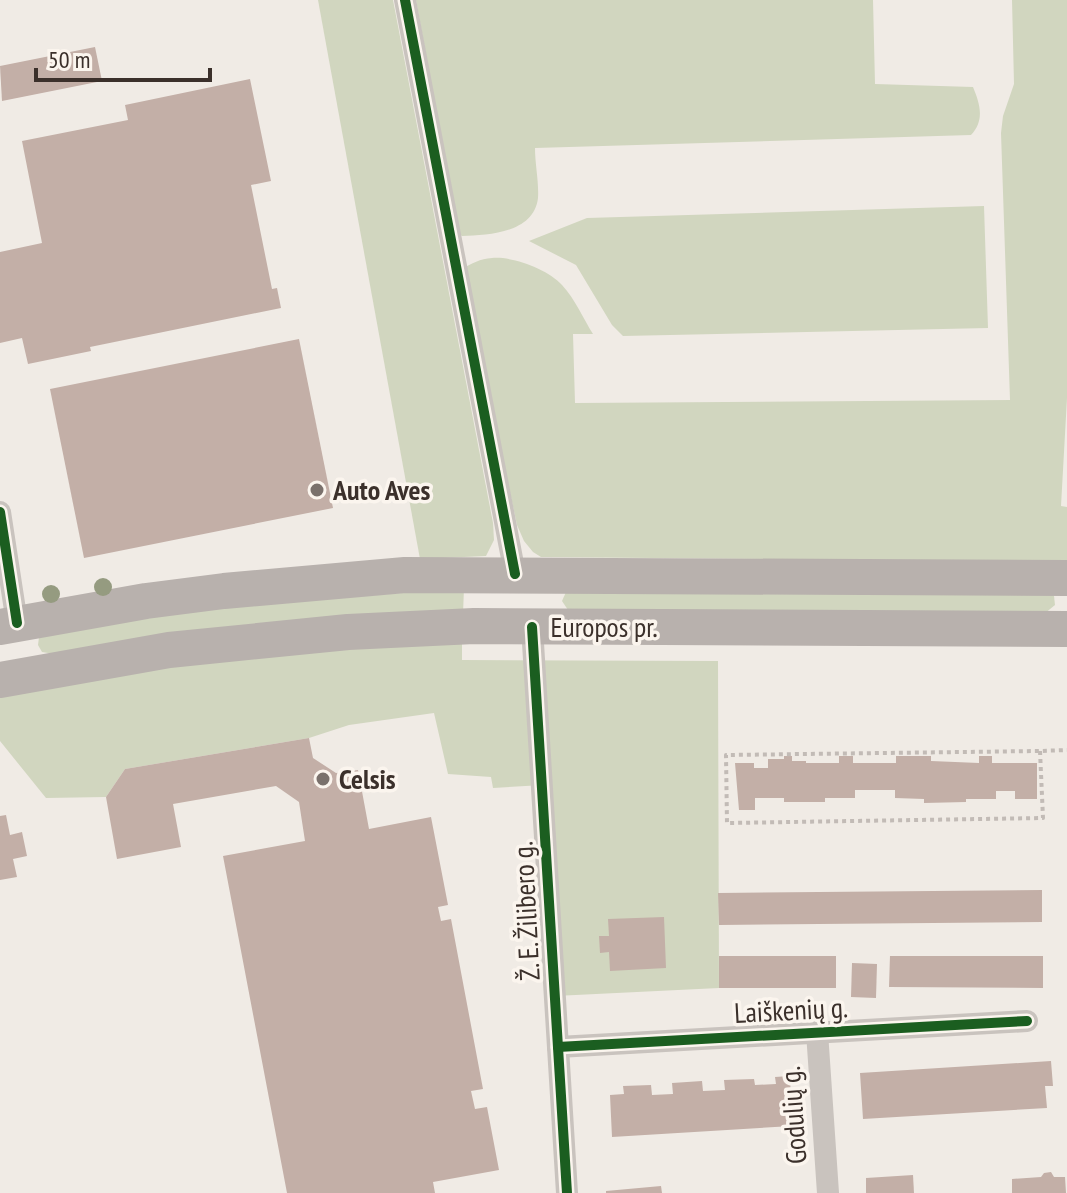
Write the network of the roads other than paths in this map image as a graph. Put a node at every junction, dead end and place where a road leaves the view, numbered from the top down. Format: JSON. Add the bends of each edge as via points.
{"nodes":[{"id":1,"x":405,"y":0,"type":"edge"},
{"id":2,"x":0,"y":512,"type":"edge"},
{"id":3,"x":522,"y":574,"type":"junction"},
{"id":4,"x":1067,"y":578,"type":"edge"},
{"id":5,"x":9,"y":625,"type":"edge"},
{"id":6,"x":532,"y":627,"type":"junction"},
{"id":7,"x":1067,"y":629,"type":"edge"},
{"id":8,"x":13,"y":678,"type":"edge"},
{"id":9,"x":1027,"y":1021,"type":"dead end"},
{"id":10,"x":817,"y":1032,"type":"junction"},
{"id":11,"x":558,"y":1047,"type":"junction"},
{"id":12,"x":567,"y":1193,"type":"edge"},
{"id":13,"x":828,"y":1193,"type":"edge"}],
"edges":[{"from":1,"to":3,"type":"street"},
{"from":2,"to":5,"type":"street"},
{"from":3,"to":4,"type":"main road","name":"Europos pr."},
{"from":3,"to":5,"type":"main road","name":"Europos pr.","via":[[405,575],[239,589]]},
{"from":3,"to":6,"type":"main road"},
{"from":5,"to":8,"type":"main road"},
{"from":6,"to":7,"type":"main road","name":"Europos pr."},
{"from":6,"to":8,"type":"main road","name":"Europos pr.","via":[[256,640]]},
{"from":6,"to":11,"type":"street","name":"Ž. E. Žilibero g."},
{"from":9,"to":10,"type":"street","name":"Laiškenių g."},
{"from":10,"to":11,"type":"street","name":"Laiškenių g."},
{"from":10,"to":13,"type":"street","name":"Godulių g."},
{"from":11,"to":12,"type":"street","name":"Ž. E. Žilibero g."}]}
